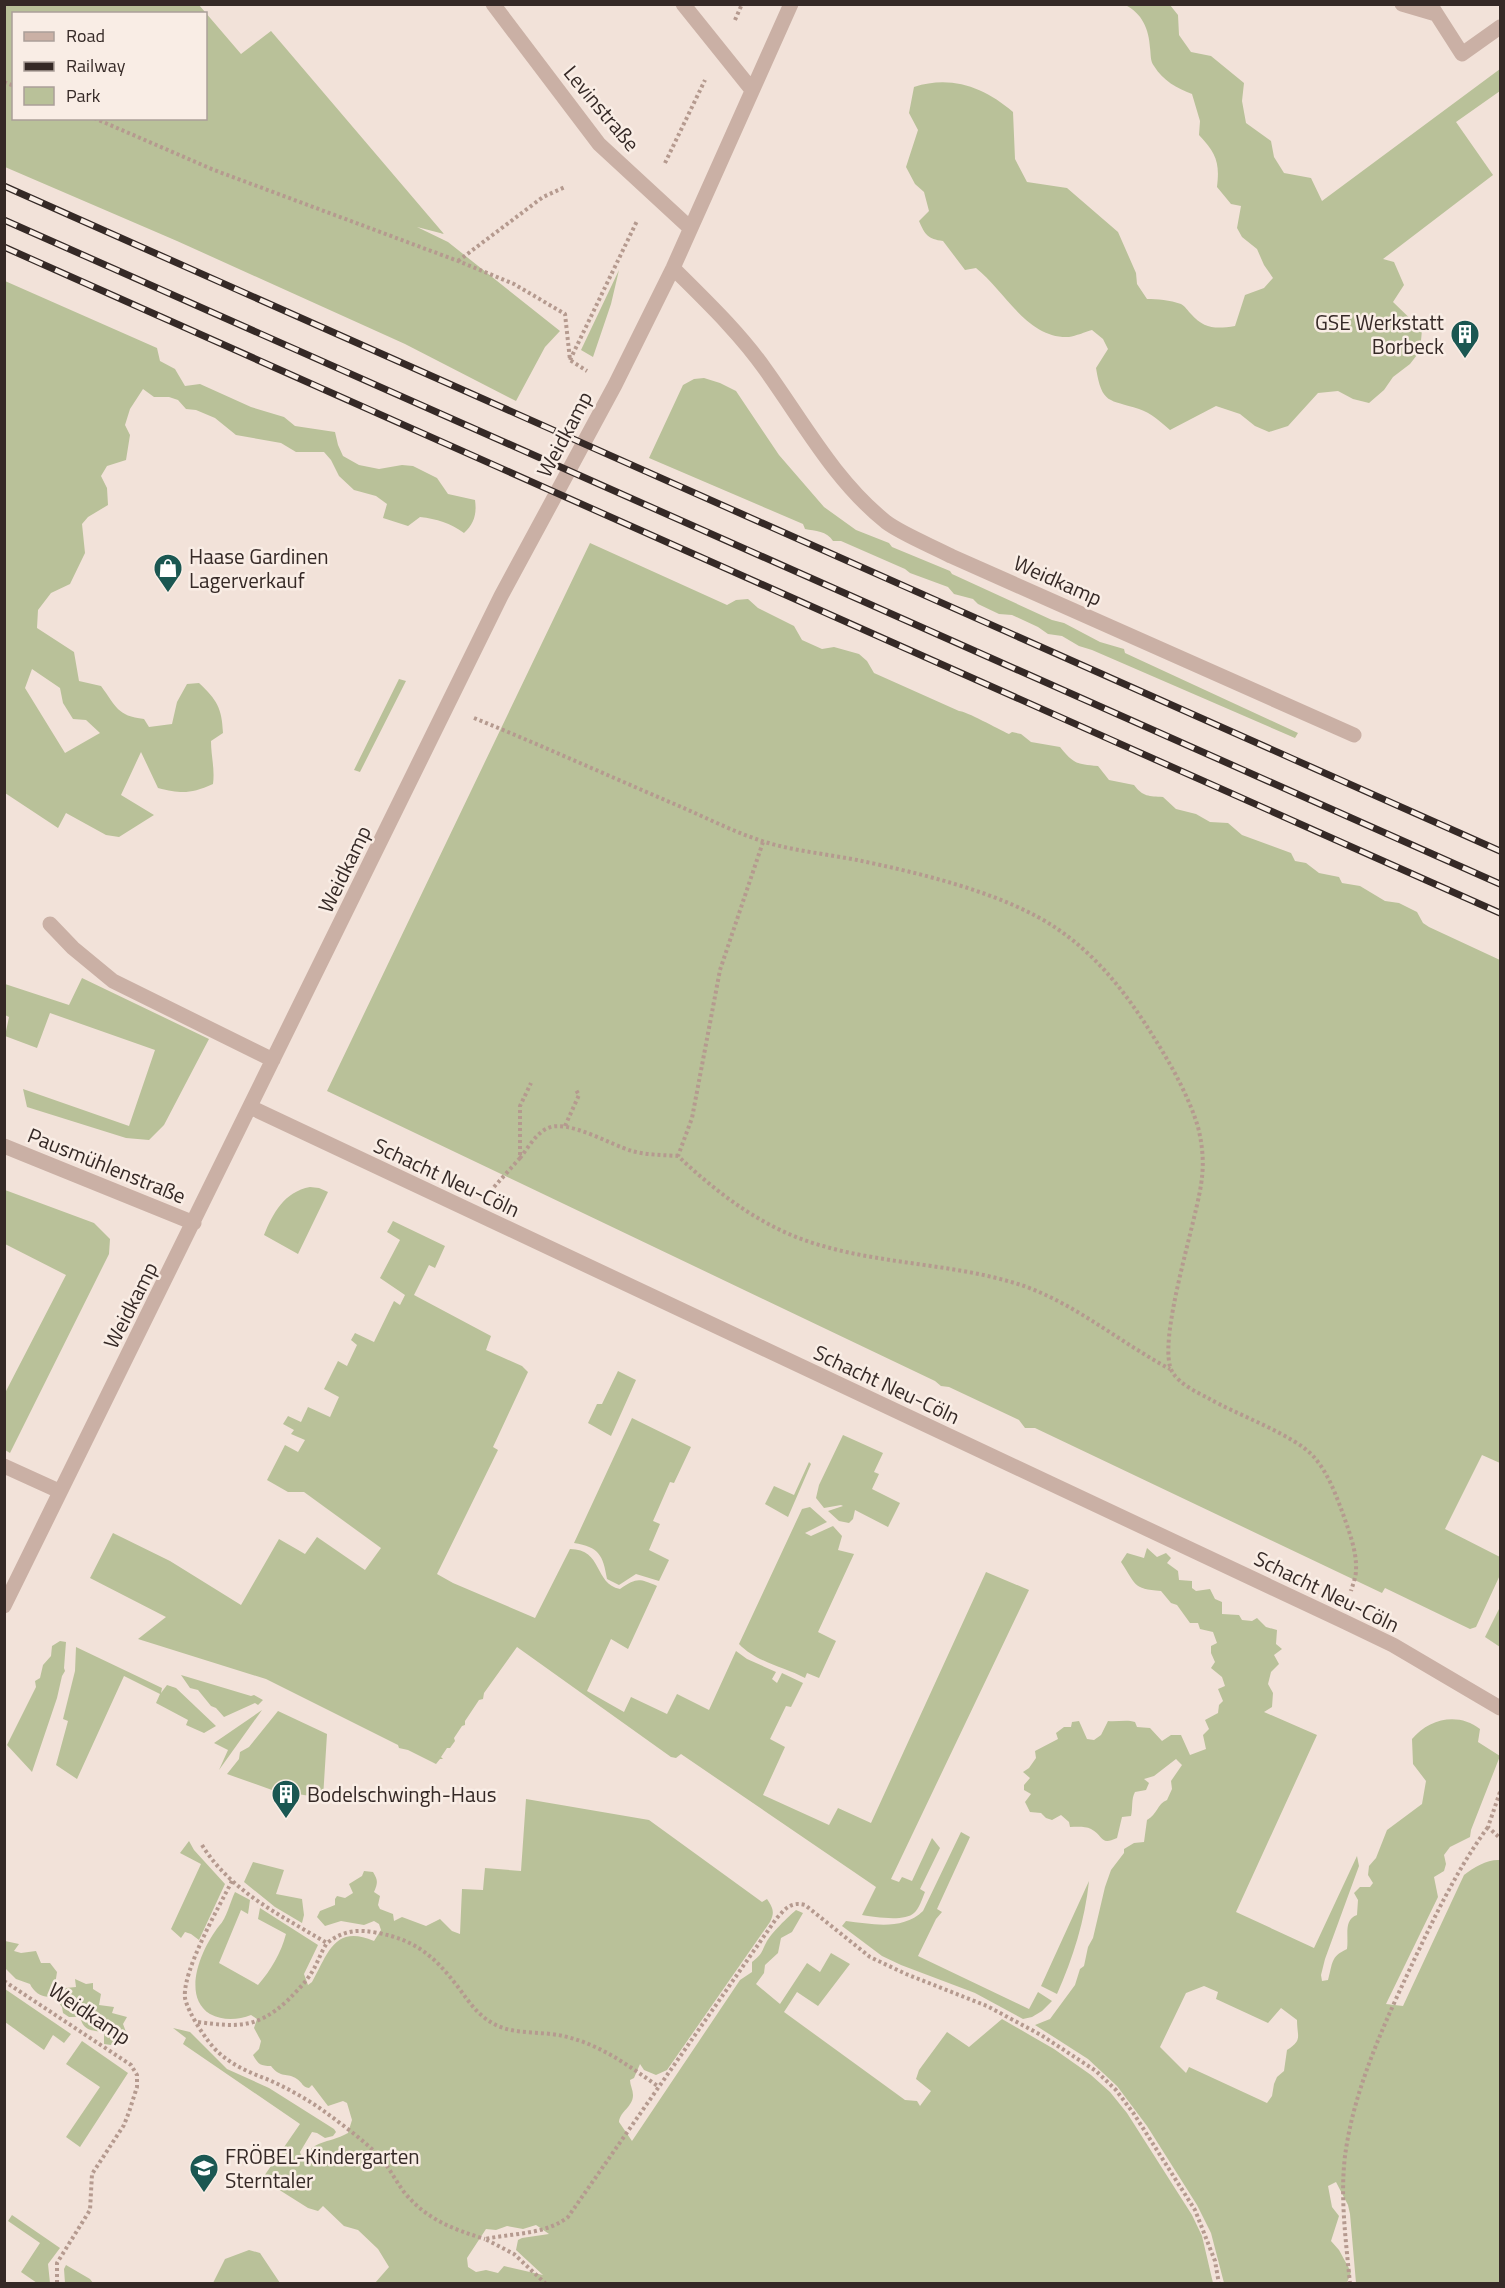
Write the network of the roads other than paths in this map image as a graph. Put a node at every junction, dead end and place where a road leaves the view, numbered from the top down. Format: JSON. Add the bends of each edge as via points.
{"nodes":[{"id":1,"x":493,"y":4,"type":"edge"},
{"id":2,"x":683,"y":4,"type":"edge"},
{"id":3,"x":791,"y":4,"type":"edge"},
{"id":4,"x":1402,"y":4,"type":"edge"},
{"id":5,"x":1433,"y":9,"type":"edge"},
{"id":6,"x":1500,"y":27,"type":"edge"},
{"id":7,"x":752,"y":90,"type":"junction"},
{"id":8,"x":690,"y":228,"type":"junction"},
{"id":9,"x":673,"y":268,"type":"junction"},
{"id":10,"x":1354,"y":735,"type":"dead end"},
{"id":11,"x":50,"y":924,"type":"dead end"},
{"id":12,"x":273,"y":1060,"type":"junction"},
{"id":13,"x":250,"y":1107,"type":"junction"},
{"id":14,"x":4,"y":1146,"type":"edge"},
{"id":15,"x":194,"y":1223,"type":"junction"},
{"id":16,"x":4,"y":1466,"type":"edge"},
{"id":17,"x":59,"y":1491,"type":"junction"},
{"id":18,"x":4,"y":1606,"type":"edge"},
{"id":19,"x":1500,"y":1708,"type":"edge"}],
"edges":[{"from":1,"to":8,"type":"street","name":"Levinstraße","via":[[599,144]]},
{"from":2,"to":7,"type":"street"},
{"from":3,"to":7,"type":"street","name":"Weidkamp"},
{"from":4,"to":5,"type":"street"},
{"from":5,"to":6,"type":"street","via":[[1462,54]]},
{"from":7,"to":8,"type":"street","name":"Weidkamp"},
{"from":8,"to":9,"type":"street","name":"Weidkamp"},
{"from":9,"to":10,"type":"street","name":"Weidkamp","via":[[738,334],[824,457],[849,488],[887,523],[951,556]]},
{"from":9,"to":12,"type":"street","name":"Weidkamp","via":[[501,596]]},
{"from":11,"to":12,"type":"street","via":[[113,981]]},
{"from":12,"to":13,"type":"street","name":"Weidkamp"},
{"from":13,"to":15,"type":"street","name":"Weidkamp"},
{"from":13,"to":19,"type":"street","name":"Schacht Neu-Cöln","via":[[1393,1645]]},
{"from":14,"to":15,"type":"street","name":"Pausmühlenstraße"},
{"from":15,"to":17,"type":"street","name":"Weidkamp"},
{"from":16,"to":17,"type":"street"},
{"from":17,"to":18,"type":"street","name":"Weidkamp"}]}
